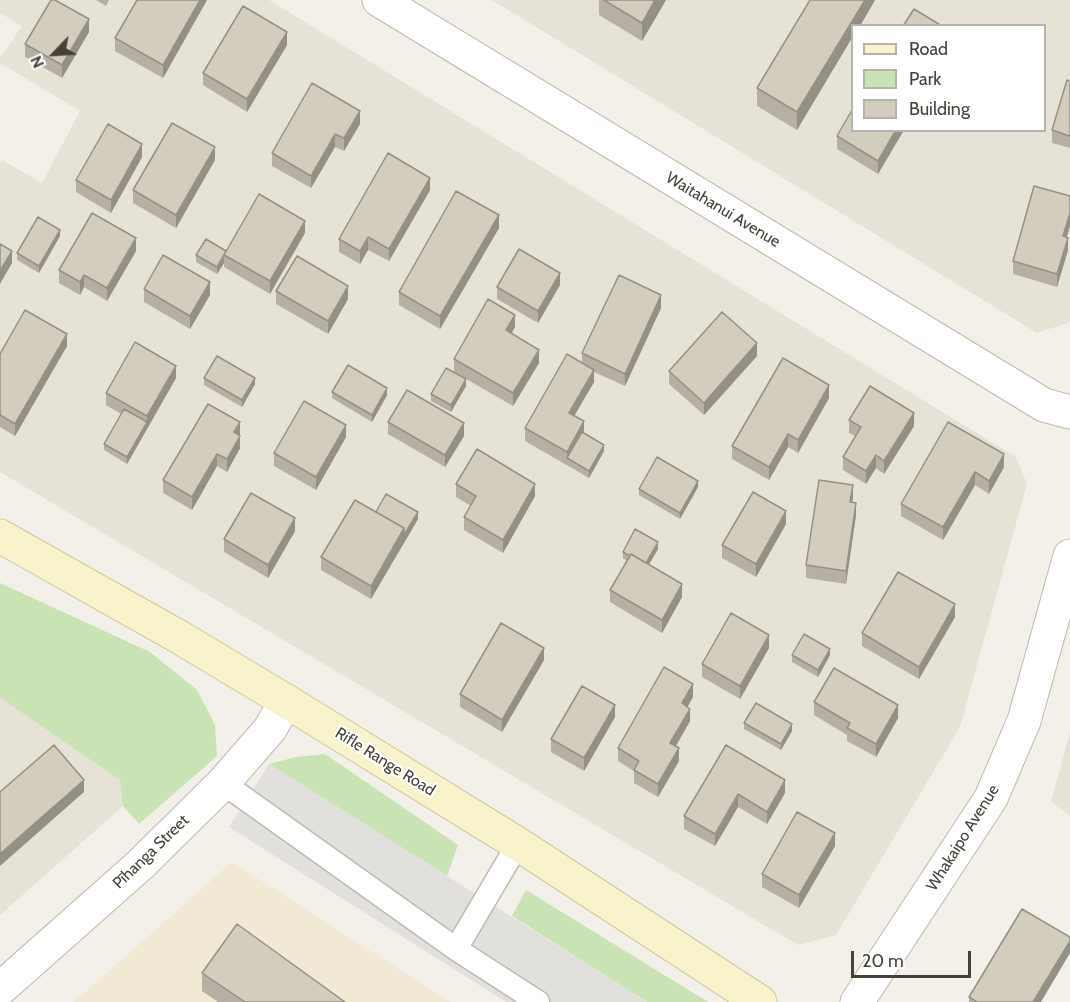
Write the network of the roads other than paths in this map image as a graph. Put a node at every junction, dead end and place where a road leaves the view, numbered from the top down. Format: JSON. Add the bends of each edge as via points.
{"nodes":[{"id":1,"x":379,"y":0,"type":"edge"},
{"id":2,"x":1070,"y":412,"type":"edge"},
{"id":3,"x":0,"y":536,"type":"edge"},
{"id":4,"x":1070,"y":556,"type":"edge"},
{"id":5,"x":286,"y":701,"type":"junction"},
{"id":6,"x":222,"y":783,"type":"junction"},
{"id":7,"x":518,"y":844,"type":"junction"},
{"id":8,"x":456,"y":949,"type":"junction"},
{"id":9,"x":0,"y":989,"type":"edge"},
{"id":10,"x":538,"y":1002,"type":"edge"},
{"id":11,"x":760,"y":1002,"type":"edge"},
{"id":12,"x":857,"y":1002,"type":"edge"}],
"edges":[{"from":1,"to":2,"type":"street","name":"Waitahanui Avenue","via":[[1044,405]]},
{"from":3,"to":5,"type":"street","name":"Rifle Range Road"},
{"from":4,"to":12,"type":"street","name":"Whakaipo Avenue","via":[[1023,722],[991,798]]},
{"from":5,"to":6,"type":"street","name":"Pīhanga Street","via":[[270,729]]},
{"from":5,"to":7,"type":"street","name":"Rifle Range Road"},
{"from":6,"to":8,"type":"lane"},
{"from":6,"to":9,"type":"street","name":"Pīhanga Street","via":[[140,865]]},
{"from":7,"to":8,"type":"lane"},
{"from":7,"to":11,"type":"street","name":"Rifle Range Road"},
{"from":8,"to":10,"type":"lane"}]}
